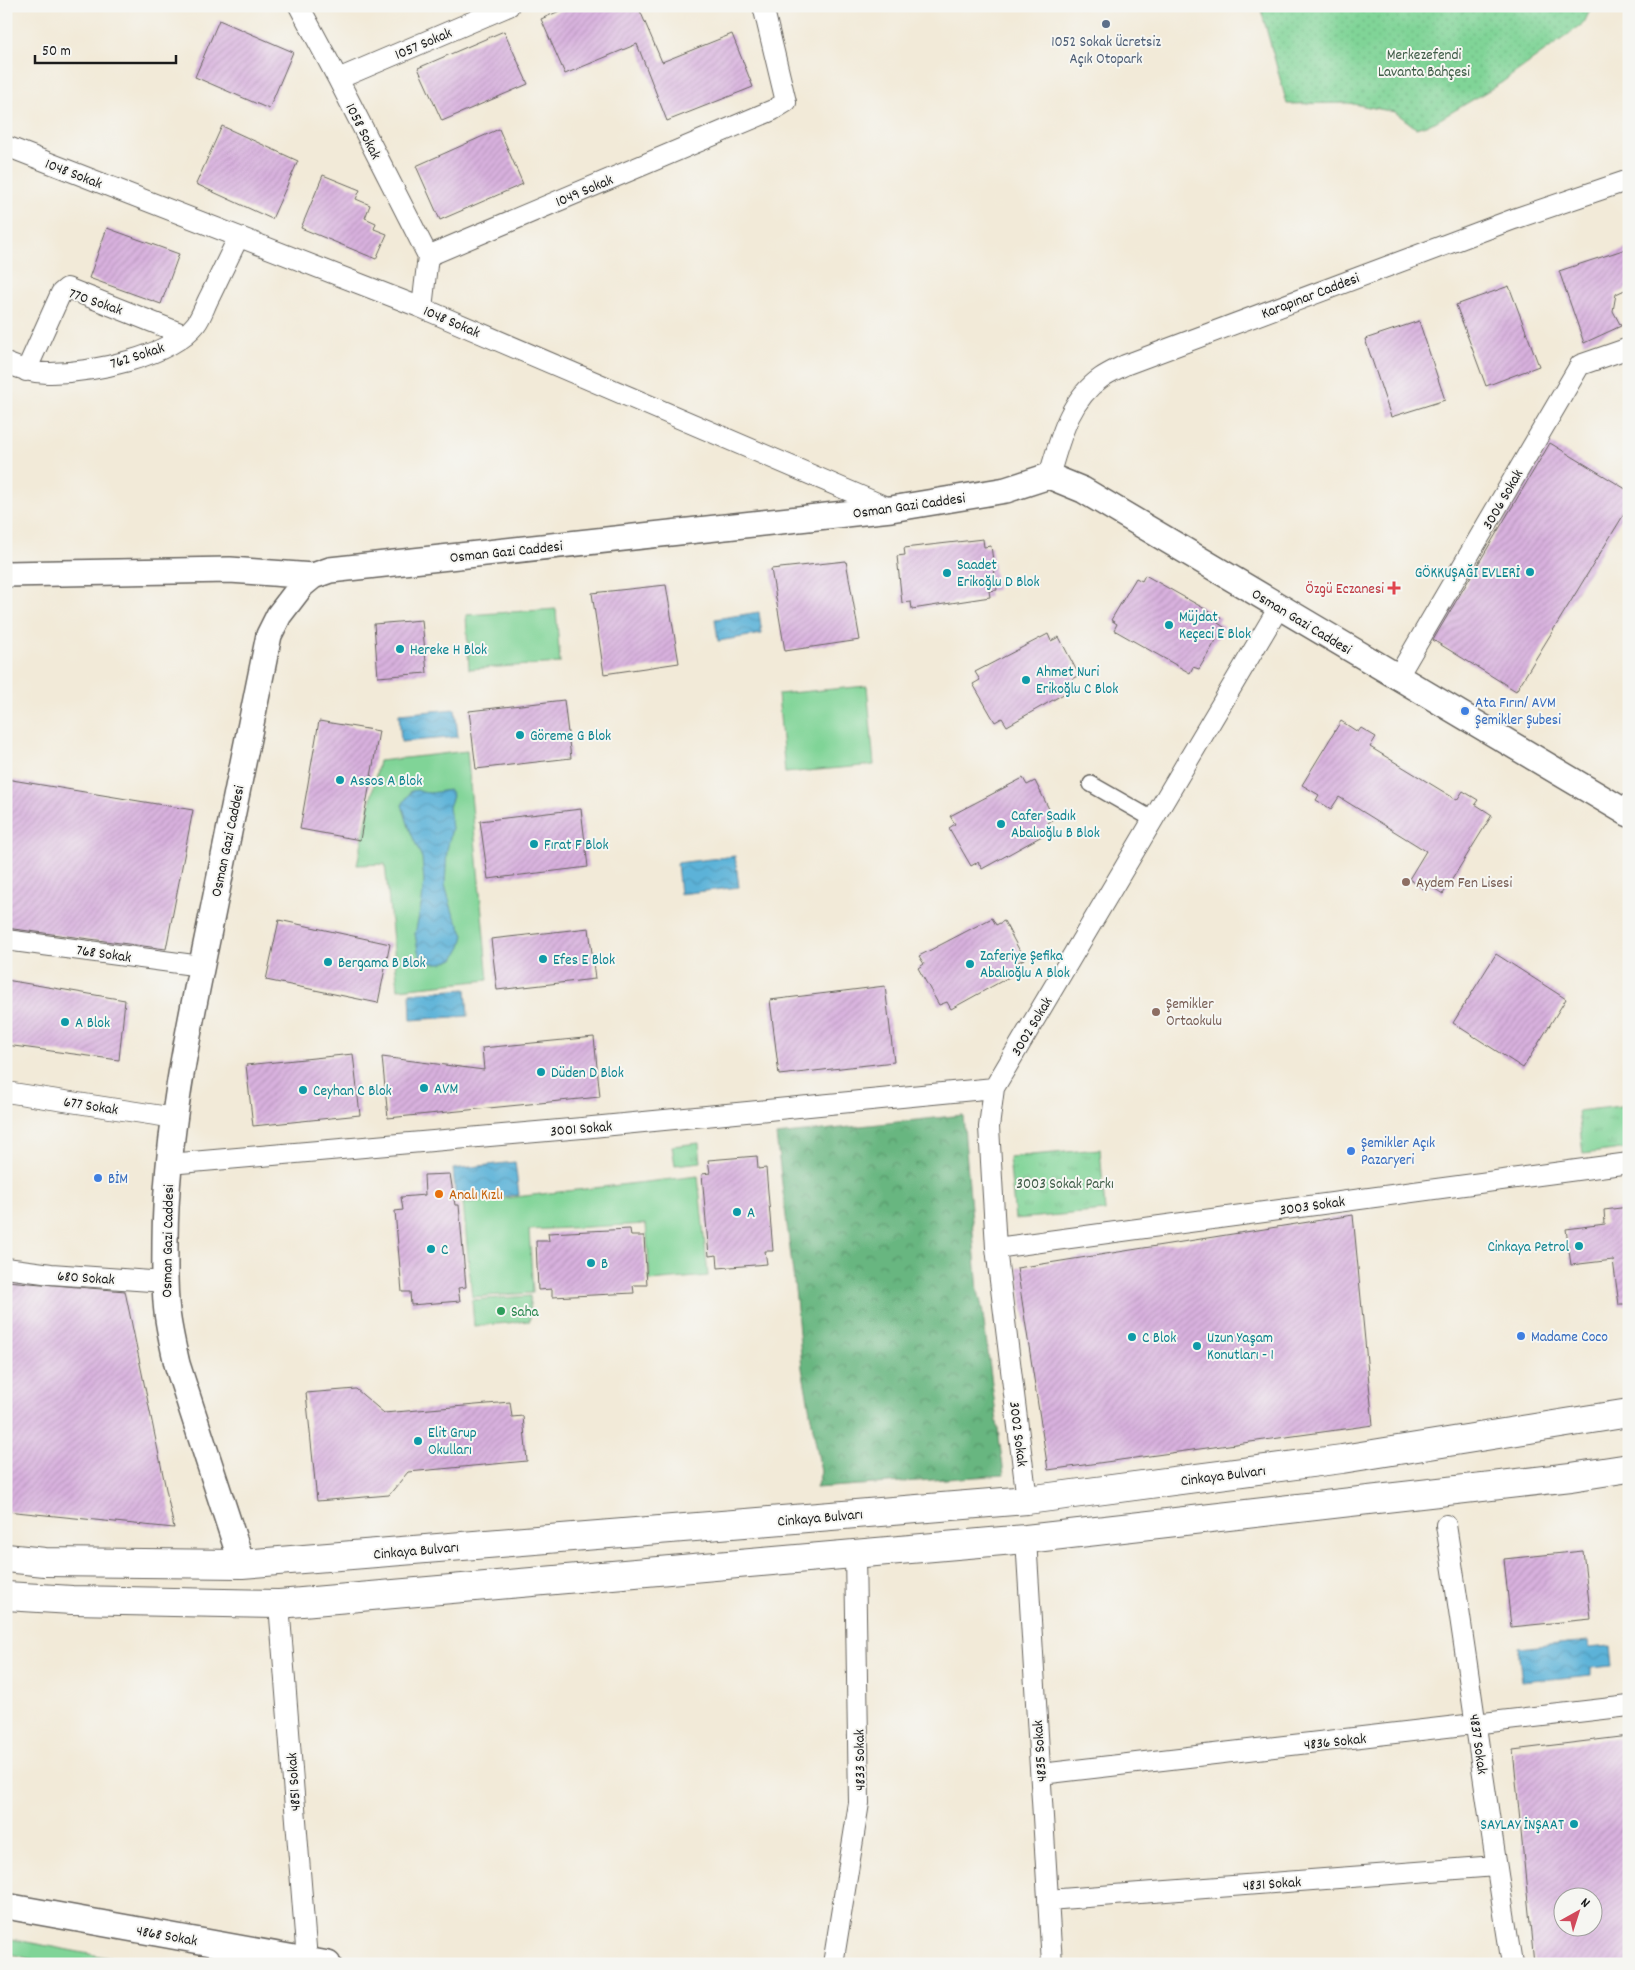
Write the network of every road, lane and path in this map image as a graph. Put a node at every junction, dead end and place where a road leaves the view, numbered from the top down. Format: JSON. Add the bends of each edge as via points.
{"nodes":[{"id":1,"x":299,"y":6,"type":"edge"},
{"id":2,"x":509,"y":6,"type":"edge"},
{"id":3,"x":763,"y":6,"type":"edge"},
{"id":4,"x":338,"y":79,"type":"junction"},
{"id":5,"x":6,"y":146,"type":"edge"},
{"id":6,"x":1629,"y":180,"type":"edge"},
{"id":7,"x":238,"y":238,"type":"junction"},
{"id":8,"x":428,"y":256,"type":"junction"},
{"id":9,"x":422,"y":308,"type":"junction"},
{"id":10,"x":184,"y":335,"type":"junction"},
{"id":11,"x":1629,"y":348,"type":"edge"},
{"id":12,"x":6,"y":363,"type":"edge"},
{"id":13,"x":26,"y":371,"type":"junction"},
{"id":14,"x":1049,"y":476,"type":"junction"},
{"id":15,"x":891,"y":510,"type":"junction"},
{"id":16,"x":6,"y":574,"type":"edge"},
{"id":17,"x":313,"y":576,"type":"junction"},
{"id":18,"x":1279,"y":607,"type":"junction"},
{"id":19,"x":1397,"y":678,"type":"junction"},
{"id":20,"x":1092,"y":784,"type":"dead end"},
{"id":21,"x":1629,"y":814,"type":"edge"},
{"id":22,"x":1154,"y":820,"type":"junction"},
{"id":23,"x":6,"y":940,"type":"edge"},
{"id":24,"x":201,"y":966,"type":"junction"},
{"id":25,"x":994,"y":1088,"type":"junction"},
{"id":26,"x":6,"y":1092,"type":"edge"},
{"id":27,"x":175,"y":1118,"type":"junction"},
{"id":28,"x":1629,"y":1163,"type":"edge"},
{"id":29,"x":169,"y":1164,"type":"junction"},
{"id":30,"x":996,"y":1248,"type":"junction"},
{"id":31,"x":6,"y":1268,"type":"edge"},
{"id":32,"x":165,"y":1282,"type":"junction"},
{"id":33,"x":1629,"y":1412,"type":"edge"},
{"id":34,"x":1629,"y":1468,"type":"edge"},
{"id":35,"x":1027,"y":1500,"type":"junction"},
{"id":36,"x":1446,"y":1525,"type":"dead end"},
{"id":37,"x":1026,"y":1539,"type":"junction"},
{"id":38,"x":855,"y":1553,"type":"junction"},
{"id":39,"x":6,"y":1558,"type":"edge"},
{"id":40,"x":242,"y":1564,"type":"junction"},
{"id":41,"x":6,"y":1596,"type":"edge"},
{"id":42,"x":279,"y":1604,"type":"junction"},
{"id":43,"x":1629,"y":1706,"type":"edge"},
{"id":44,"x":1477,"y":1724,"type":"junction"},
{"id":45,"x":1041,"y":1774,"type":"junction"},
{"id":46,"x":1496,"y":1866,"type":"junction"},
{"id":47,"x":1048,"y":1900,"type":"junction"},
{"id":48,"x":6,"y":1906,"type":"edge"},
{"id":49,"x":317,"y":1962,"type":"edge"},
{"id":50,"x":833,"y":1964,"type":"edge"},
{"id":51,"x":1052,"y":1964,"type":"edge"},
{"id":52,"x":1512,"y":1964,"type":"edge"}],
"edges":[{"from":1,"to":4,"type":"street","name":"1058 Sokak"},
{"from":2,"to":4,"type":"street","name":"1057 Sokak"},
{"from":3,"to":8,"type":"street","name":"1049 Sokak","via":[[786,102]]},
{"from":4,"to":8,"type":"street","name":"1058 Sokak"},
{"from":5,"to":7,"type":"street","name":"1048 Sokak"},
{"from":6,"to":14,"type":"street","name":"Karapınar Caddesi","via":[[1514,219],[1125,365],[1086,390],[1072,408]]},
{"from":7,"to":9,"type":"street","name":"1048 Sokak"},
{"from":7,"to":10,"type":"street","name":"762 Sokak","via":[[197,323]]},
{"from":8,"to":9,"type":"street"},
{"from":9,"to":15,"type":"street","name":"1048 Sokak"},
{"from":10,"to":13,"type":"street","name":"762 Sokak","via":[[159,350],[108,365],[50,374]]},
{"from":10,"to":13,"type":"street","name":"770 Sokak","via":[[67,288],[61,294]]},
{"from":11,"to":19,"type":"street","name":"3006 Sokak","via":[[1580,365]]},
{"from":12,"to":13,"type":"street","name":"762 Sokak"},
{"from":14,"to":15,"type":"street","name":"Osman Gazi Caddesi","via":[[1006,490]]},
{"from":14,"to":18,"type":"street","name":"Osman Gazi Caddesi","via":[[1083,490]]},
{"from":15,"to":17,"type":"street","name":"Osman Gazi Caddesi","via":[[330,570]]},
{"from":16,"to":17,"type":"street","via":[[230,570]]},
{"from":17,"to":24,"type":"street","name":"Osman Gazi Caddesi","via":[[290,600],[269,635]]},
{"from":18,"to":19,"type":"street","name":"Osman Gazi Caddesi"},
{"from":18,"to":22,"type":"street","name":"3002 Sokak"},
{"from":19,"to":21,"type":"street","name":"Osman Gazi Caddesi"},
{"from":20,"to":22,"type":"street"},
{"from":22,"to":25,"type":"street","name":"3002 Sokak"},
{"from":23,"to":24,"type":"street","name":"768 Sokak"},
{"from":24,"to":27,"type":"street","name":"Osman Gazi Caddesi"},
{"from":25,"to":29,"type":"street","name":"3001 Sokak"},
{"from":25,"to":30,"type":"street","name":"3002 Sokak","via":[[989,1127]]},
{"from":26,"to":27,"type":"street","name":"677 Sokak"},
{"from":27,"to":29,"type":"street","name":"Osman Gazi Caddesi"},
{"from":28,"to":30,"type":"street","name":"3003 Sokak"},
{"from":29,"to":32,"type":"street","name":"Osman Gazi Caddesi"},
{"from":30,"to":35,"type":"street","name":"3002 Sokak"},
{"from":31,"to":32,"type":"street","name":"680 Sokak"},
{"from":32,"to":40,"type":"street","name":"Osman Gazi Caddesi","via":[[177,1364]]},
{"from":33,"to":35,"type":"main road","name":"Cinkaya Bulvarı","via":[[1342,1459]]},
{"from":34,"to":37,"type":"main road"},
{"from":35,"to":40,"type":"main road","name":"Cinkaya Bulvarı"},
{"from":36,"to":44,"type":"street","name":"4837 Sokak"},
{"from":37,"to":38,"type":"main road"},
{"from":37,"to":45,"type":"street","name":"4835 Sokak"},
{"from":38,"to":42,"type":"main road"},
{"from":38,"to":50,"type":"street","name":"4833 Sokak","via":[[860,1803]]},
{"from":39,"to":40,"type":"main road","name":"Cinkaya Bulvarı","via":[[45,1562]]},
{"from":41,"to":42,"type":"main road","via":[[54,1600]]},
{"from":42,"to":49,"type":"street","name":"4851 Sokak"},
{"from":43,"to":44,"type":"street","name":"4836 Sokak"},
{"from":44,"to":45,"type":"street","name":"4836 Sokak"},
{"from":44,"to":46,"type":"street","name":"4837 Sokak"},
{"from":45,"to":47,"type":"street","name":"4835 Sokak"},
{"from":46,"to":47,"type":"street","name":"4831 Sokak"},
{"from":46,"to":52,"type":"street","name":"4837 Sokak"},
{"from":47,"to":51,"type":"street","name":"4835 Sokak"},
{"from":48,"to":49,"type":"street","name":"4868 Sokak"}]}
